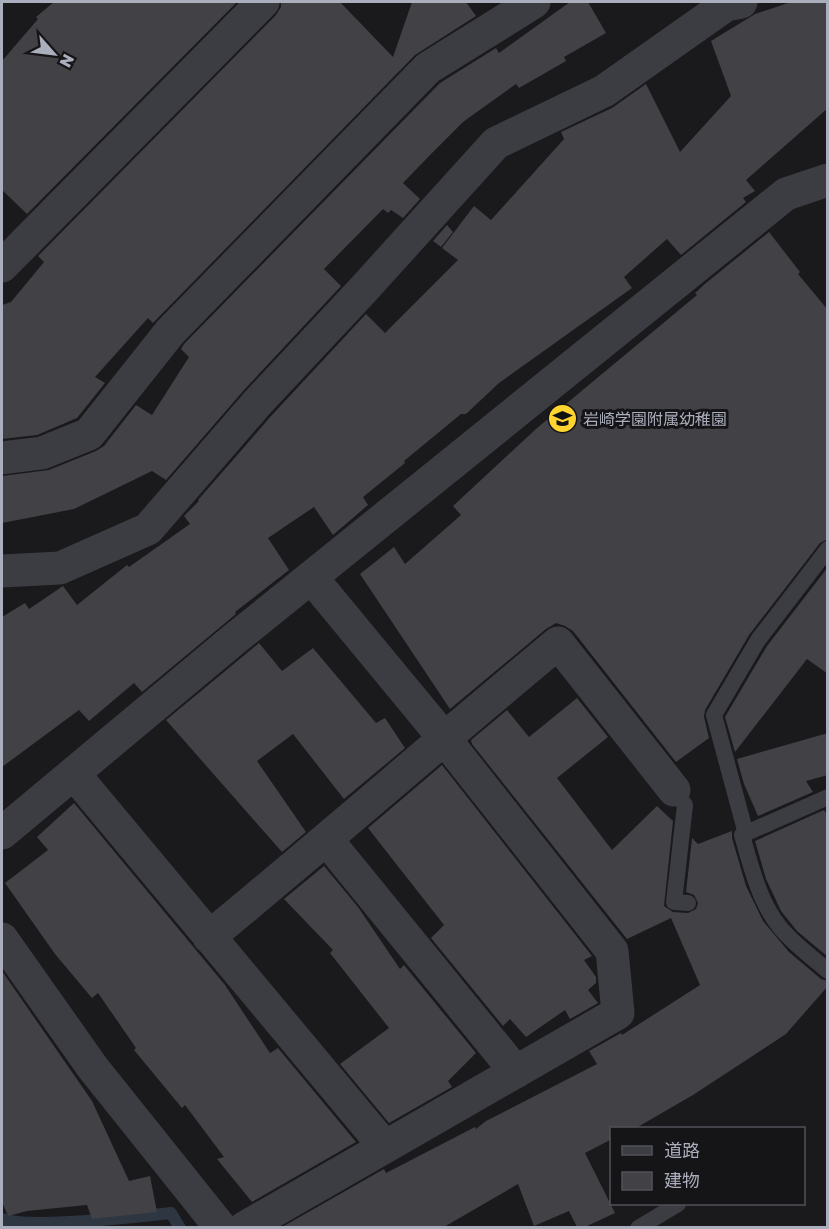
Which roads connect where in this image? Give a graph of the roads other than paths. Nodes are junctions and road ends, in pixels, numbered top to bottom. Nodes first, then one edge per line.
1 (263, 2) edge
2 (534, 2) edge
3 (741, 2) edge
4 (828, 180) edge
5 (2, 266) edge
6 (2, 458) edge
7 (828, 549) edge
8 (2, 571) edge
9 (311, 577) junction
10 (444, 738) junction
11 (74, 774) junction
12 (674, 790) joint
13 (828, 797) edge
14 (2, 833) edge
15 (746, 834) junction
16 (327, 840) junction
17 (688, 903) dead end
18 (209, 937) junction
19 (2, 939) edge
20 (828, 971) edge
21 (516, 1072) junction
22 (385, 1147) junction
23 (675, 1205) edge
24 (221, 1227) edge
25 (244, 1227) edge
26 (638, 1227) edge

1 - 5 street
2 - 6 street
3 - 8 street
4 - 9 street
7 - 15 lane
9 - 10 street
9 - 11 street
10 - 12 street
10 - 16 street
10 - 21 street
11 - 14 street
11 - 18 street
12 - 17 lane
13 - 15 lane
15 - 20 lane
16 - 18 street
16 - 21 street
18 - 22 street
19 - 24 street
21 - 22 street
22 - 25 street
23 - 26 lane

